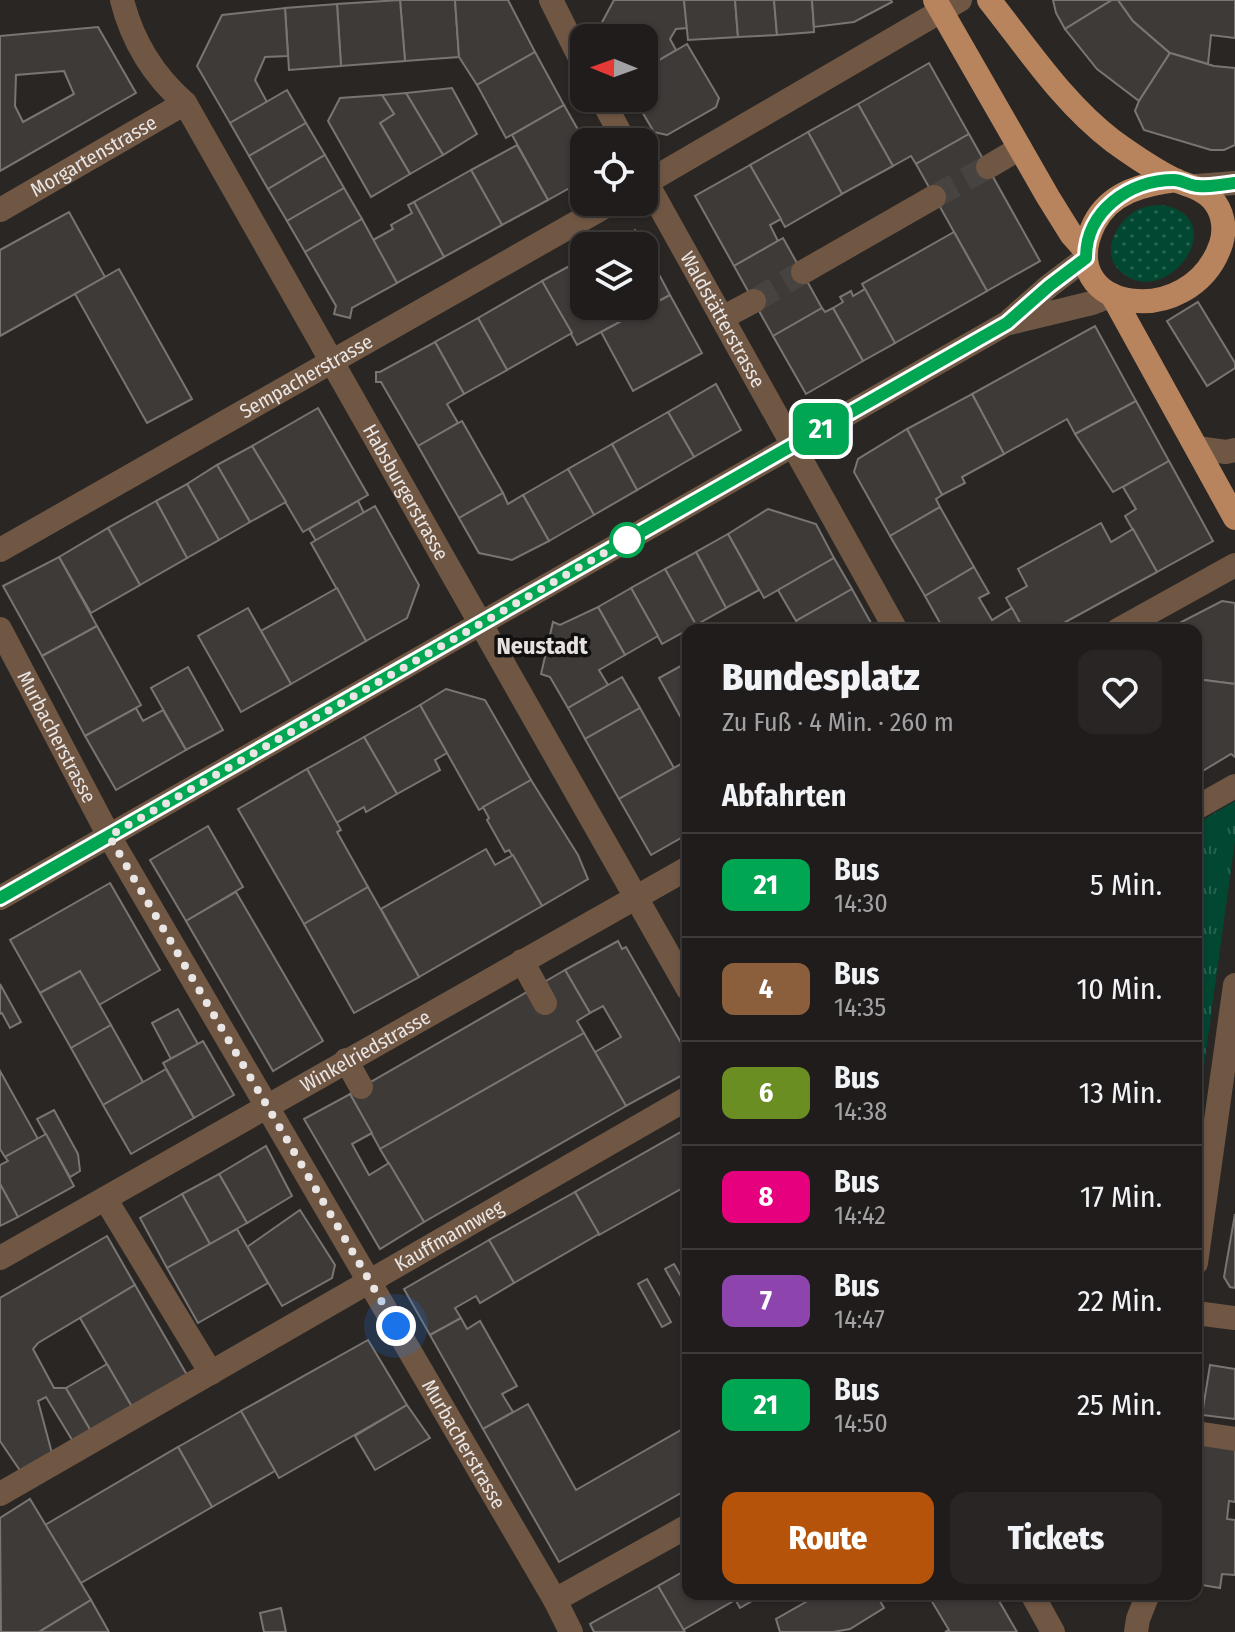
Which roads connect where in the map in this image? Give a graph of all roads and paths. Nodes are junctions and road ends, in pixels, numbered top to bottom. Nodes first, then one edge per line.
1 (122, 0) edge
2 (551, 0) edge
3 (989, 0) edge
4 (946, 4) edge
5 (570, 38) edge
6 (185, 103) junction
7 (1020, 148) junction
8 (988, 167) tunnel mouth
9 (658, 173) edge
10 (1186, 183) junction
11 (1235, 183) edge
12 (934, 197) tunnel mouth
13 (658, 204) edge
14 (0, 210) edge
15 (589, 216) edge
16 (1231, 239) edge
17 (1086, 254) junction
18 (803, 272) tunnel mouth
19 (1112, 295) junction
20 (754, 301) tunnel mouth
21 (722, 318) junction
22 (1007, 323) junction
23 (333, 363) junction
24 (793, 445) junction
25 (1197, 448) junction
26 (1235, 450) edge
27 (1235, 518) edge
28 (0, 550) edge
29 (1235, 565) edge
30 (481, 623) junction
31 (893, 624) edge
32 (1129, 624) edge
33 (0, 629) edge
34 (1235, 786) edge
35 (1202, 805) edge
36 (109, 836) junction
37 (682, 871) edge
38 (636, 897) junction
39 (0, 898) edge
40 (522, 961) junction
41 (682, 978) edge
42 (1235, 985) edge
43 (545, 1003) dead end
44 (346, 1060) junction
45 (361, 1087) dead end
46 (682, 1101) edge
47 (267, 1105) junction
48 (1202, 1165) edge
49 (106, 1200) junction
50 (0, 1258) edge
51 (369, 1280) junction
52 (1202, 1314) edge
53 (1235, 1318) edge
54 (211, 1373) junction
55 (1202, 1434) edge
56 (1235, 1439) edge
57 (0, 1494) edge
58 (682, 1529) edge
59 (555, 1600) junction
60 (1035, 1600) edge
61 (1145, 1600) edge
62 (1132, 1628) edge
63 (571, 1632) edge
64 (1053, 1632) edge

1 - 6 street, Habsburgerstrasse
2 - 5 street
3 - 10 main road
4 - 7 main road
4 - 9 street
6 - 14 street, Morgartenstrasse
6 - 23 street, Habsburgerstrasse
7 - 8 street
7 - 17 main road
10 - 11 street
10 - 16 main road
10 - 17 main road
12 - 18 street
13 - 21 street, Waldstätterstrasse
15 - 23 street, Sempacherstrasse
16 - 19 main road
17 - 19 main road
17 - 22 street
19 - 22 street
19 - 25 main road
20 - 21 street
21 - 24 street, Waldstätterstrasse
22 - 24 street
23 - 28 street, Sempacherstrasse
23 - 30 street, Habsburgerstrasse
24 - 30 street
24 - 31 street, Waldstätterstrasse
25 - 26 street
25 - 27 main road
29 - 32 street
30 - 36 street
30 - 38 street, Habsburgerstrasse
33 - 36 street, Murbacherstrasse
34 - 35 street
36 - 39 street
36 - 47 street, Murbacherstrasse
37 - 38 street, Winkelriedstrasse
38 - 40 street, Winkelriedstrasse
38 - 41 street, Habsburgerstrasse
40 - 43 street
40 - 44 street, Winkelriedstrasse
42 - 48 street
44 - 45 street
44 - 47 street, Winkelriedstrasse
46 - 51 street, Kauffmannweg
47 - 49 street, Winkelriedstrasse
47 - 51 street, Murbacherstrasse
49 - 50 street, Winkelriedstrasse
49 - 54 street
51 - 54 street, Kauffmannweg
51 - 59 street, Murbacherstrasse
52 - 53 street
54 - 57 street, Kauffmannweg
55 - 56 street
58 - 59 street
59 - 63 street, Murbacherstrasse
60 - 64 street
61 - 62 street

